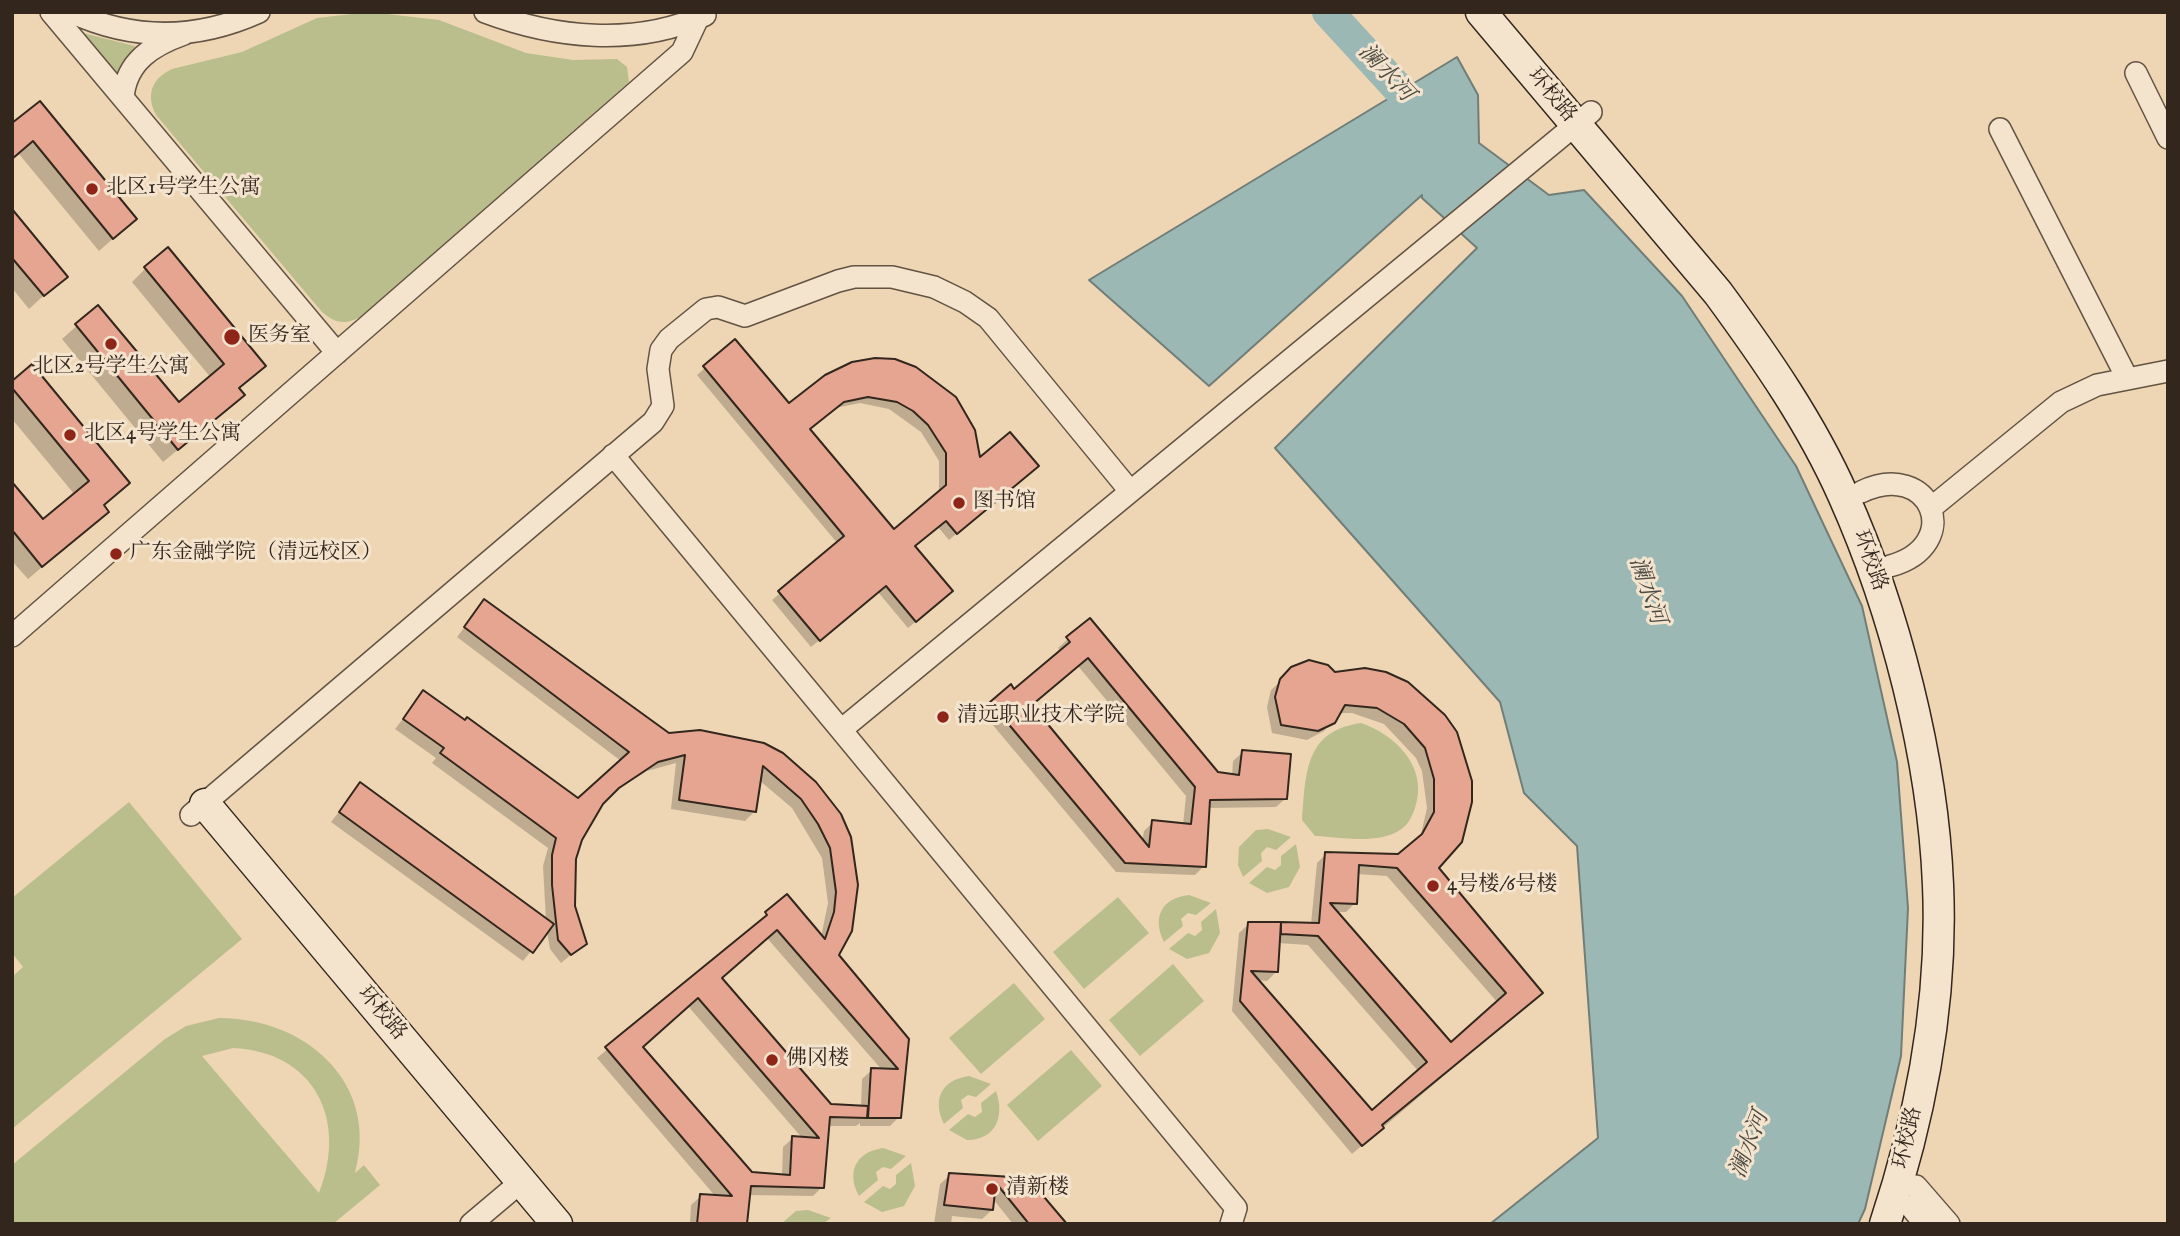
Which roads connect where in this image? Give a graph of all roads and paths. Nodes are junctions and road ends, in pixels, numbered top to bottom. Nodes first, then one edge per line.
1 (51, 12) edge
2 (71, 12) edge
3 (259, 12) edge
4 (485, 12) edge
5 (1481, 12) edge
6 (1507, 12) edge
7 (704, 15) edge
8 (184, 34) junction
9 (2136, 73) dead end
10 (122, 98) junction
11 (1583, 118) junction
12 (2000, 129) dead end
13 (2168, 138) edge
14 (337, 353) junction
15 (2168, 371) edge
16 (2127, 379) junction
17 (612, 455) junction
18 (1130, 491) junction
19 (1861, 492) junction
20 (1931, 508) junction
21 (1890, 566) junction
22 (12, 636) edge
23 (841, 730) junction
24 (198, 809) joint
25 (514, 1187) junction
26 (1914, 1210) edge
27 (471, 1224) edge
28 (532, 1224) edge
29 (557, 1224) edge
30 (1231, 1224) edge
31 (1885, 1224) edge
32 (1949, 1224) edge

1 - 10 street
2 - 8 street
3 - 8 street
4 - 7 street
5 - 11 street, 环校路
6 - 11 street, 环校路
7 - 14 street
8 - 10 street
9 - 13 street
10 - 14 street
11 - 18 street
11 - 19 street, 环校路
11 - 31 street, 环校路
12 - 16 street
14 - 22 street
15 - 16 street
16 - 20 street
17 - 18 street
17 - 23 street
17 - 24 street
18 - 23 street
19 - 20 street
19 - 21 street, 环校路
20 - 21 street
21 - 26 street, 环校路
23 - 30 street
24 - 25 street, 环校路
25 - 27 street
25 - 28 street, 环校路
25 - 29 street, 环校路
26 - 32 street

